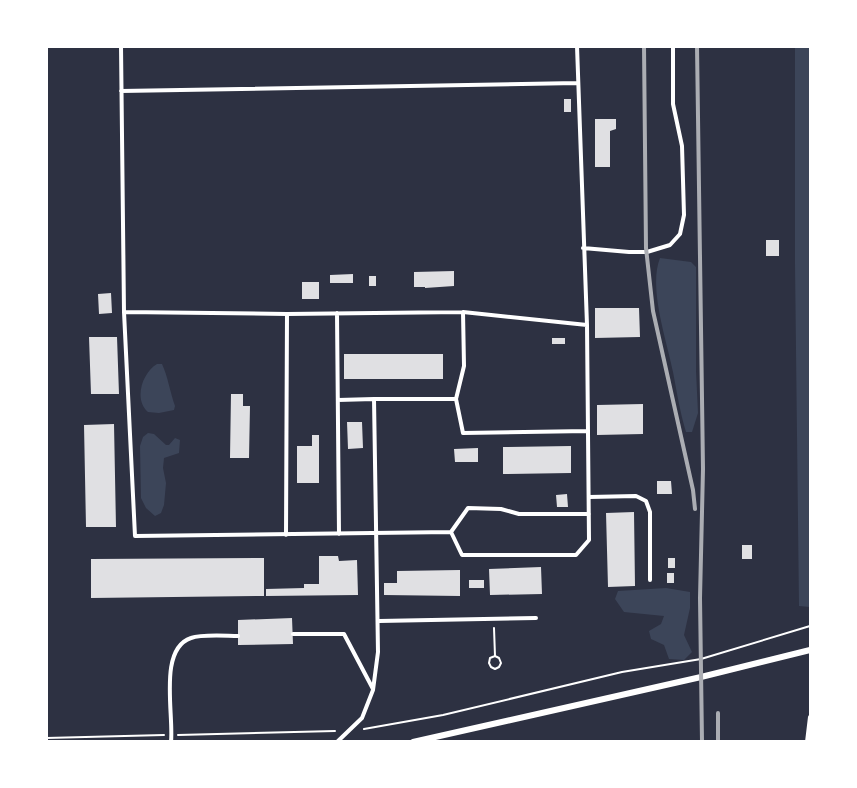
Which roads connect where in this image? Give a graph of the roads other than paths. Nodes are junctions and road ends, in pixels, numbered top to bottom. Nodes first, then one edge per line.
1 (121, 46) edge
2 (577, 46) edge
3 (673, 46) edge
4 (577, 83) junction
5 (121, 91) junction
6 (583, 248) junction
7 (124, 312) junction
8 (463, 312) junction
9 (337, 313) junction
10 (287, 314) junction
11 (586, 325) junction
12 (375, 399) junction
13 (456, 399) junction
14 (338, 400) junction
15 (588, 431) junction
16 (589, 497) junction
17 (589, 514) junction
18 (450, 532) junction
19 (339, 534) junction
20 (376, 534) junction
21 (286, 535) junction
22 (650, 580) dead end
23 (536, 618) dead end
24 (379, 621) junction
25 (293, 634) dead end
26 (238, 636) dead end
27 (810, 650) edge
28 (373, 690) junction
29 (810, 717) edge
30 (171, 741) edge
31 (337, 741) edge
32 (413, 741) edge
33 (807, 741) edge

1 - 5 lane
2 - 4 lane
3 - 6 lane
4 - 5 lane
4 - 6 lane
5 - 7 lane
6 - 11 lane
7 - 10 lane
7 - 21 lane
8 - 9 lane
8 - 11 lane
8 - 13 lane
9 - 10 lane
9 - 14 lane
10 - 21 lane
11 - 15 lane
12 - 13 lane
12 - 14 lane
12 - 20 lane
13 - 15 lane
14 - 19 lane
15 - 16 lane
16 - 17 lane
16 - 22 lane
17 - 18 lane
17 - 18 lane
18 - 20 lane
19 - 20 lane
19 - 21 lane
20 - 24 lane
23 - 24 lane
24 - 28 lane
25 - 28 lane
26 - 30 lane
27 - 32 street
28 - 31 lane
29 - 33 lane

